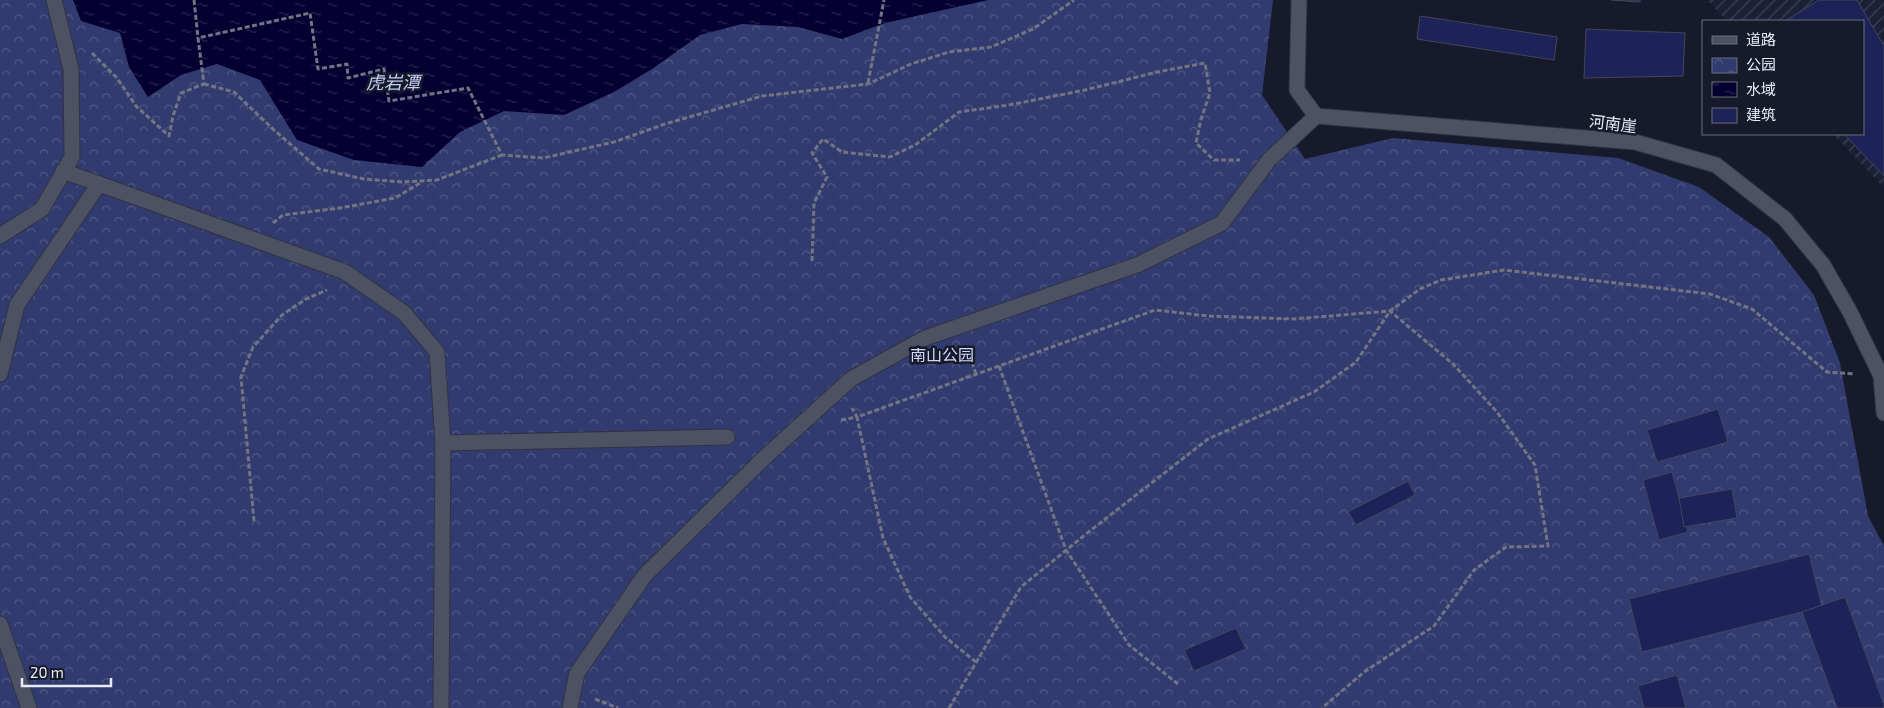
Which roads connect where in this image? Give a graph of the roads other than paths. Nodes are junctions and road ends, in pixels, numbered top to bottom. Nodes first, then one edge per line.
1 (54, 0) edge
2 (1299, 0) edge
3 (1316, 116) junction
4 (64, 171) junction
5 (99, 184) junction
6 (0, 236) edge
7 (0, 374) edge
8 (1884, 413) edge
9 (726, 437) dead end
10 (443, 443) junction
11 (0, 624) edge
12 (29, 708) edge
13 (440, 708) edge
14 (570, 708) edge

1 - 4 street
2 - 3 street
3 - 8 street, 河南崖
3 - 14 street
4 - 5 street
4 - 6 street
5 - 7 street
5 - 10 street
9 - 10 street
10 - 13 street
11 - 12 street

